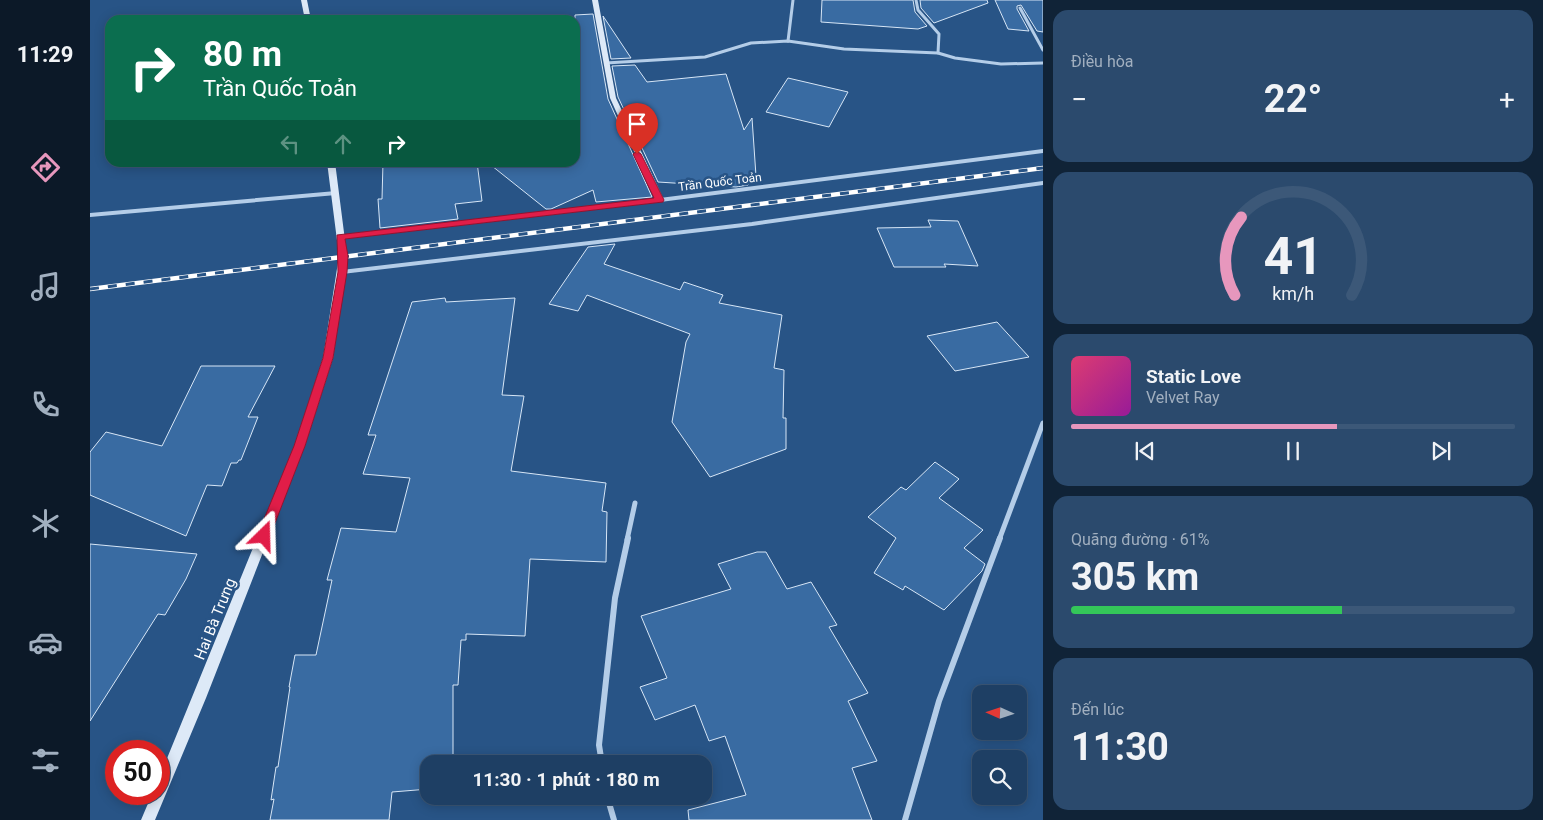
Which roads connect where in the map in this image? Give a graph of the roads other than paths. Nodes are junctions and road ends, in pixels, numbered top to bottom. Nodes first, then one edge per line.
1 (304, 0) edge
2 (595, 0) edge
3 (793, 0) edge
4 (916, 0) edge
5 (1020, 8) dead end
6 (307, 15) edge
7 (788, 41) junction
8 (1043, 50) edge
9 (938, 53) junction
10 (606, 62) junction
11 (1043, 63) edge
12 (1043, 151) edge
13 (332, 167) edge
14 (1043, 183) edge
15 (336, 193) junction
16 (660, 200) junction
17 (90, 216) edge
18 (340, 237) junction
19 (342, 272) junction
20 (1043, 423) edge
21 (635, 503) dead end
22 (601, 755) edge
23 (610, 805) edge
24 (148, 820) edge
25 (614, 820) edge
26 (905, 820) edge

1 - 6 main road
2 - 10 main road
3 - 7 street
4 - 9 street
5 - 8 street
7 - 9 street
7 - 10 street
9 - 11 street
10 - 16 main road
12 - 16 street, Trần Quốc Toản
13 - 15 main road, Hai Bà Trưng
14 - 19 street
15 - 17 street
15 - 18 main road, Hai Bà Trưng
16 - 18 street, Trần Quốc Toản
18 - 19 main road, Hai Bà Trưng
19 - 24 main road, Hai Bà Trưng
20 - 26 street
21 - 22 street
23 - 25 street

